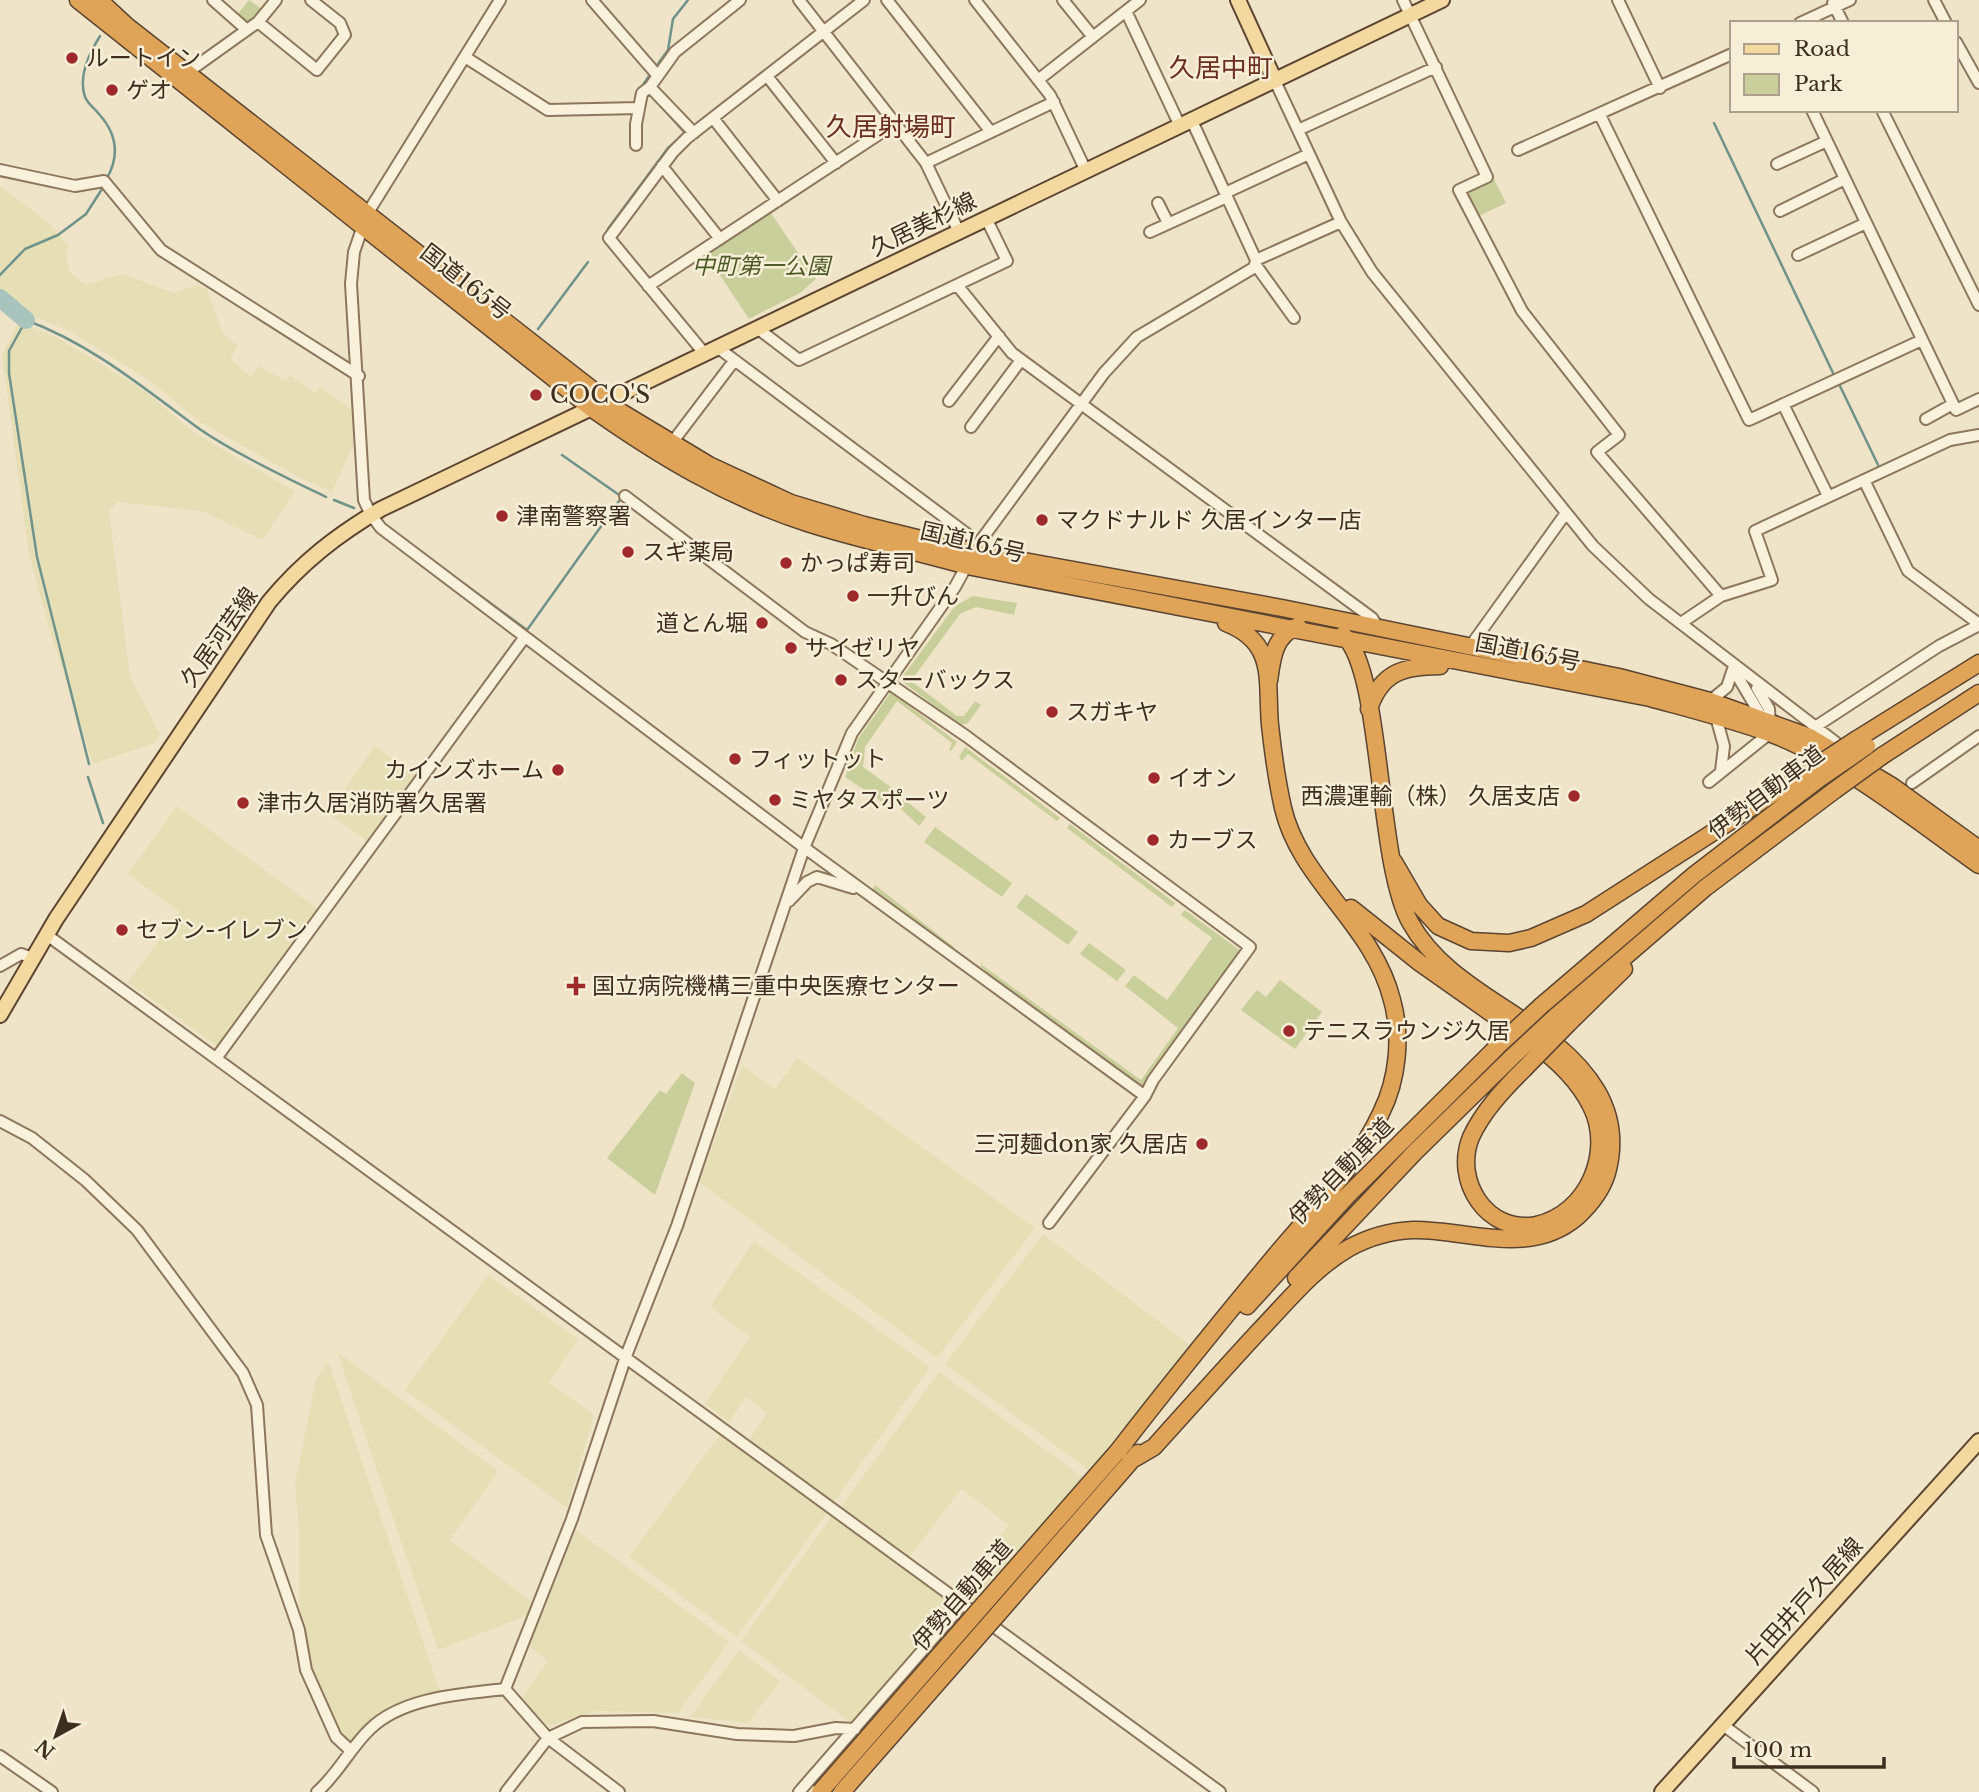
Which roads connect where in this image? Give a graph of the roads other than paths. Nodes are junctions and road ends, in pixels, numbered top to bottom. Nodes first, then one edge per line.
1 (78, 0) edge
2 (99, 0) edge
3 (213, 0) edge
4 (276, 0) edge
5 (311, 0) edge
6 (500, 0) edge
7 (592, 0) edge
8 (799, 0) edge
9 (864, 0) edge
10 (887, 0) edge
11 (975, 0) edge
12 (1063, 0) edge
13 (1140, 0) edge
14 (1238, 0) edge
15 (1403, 0) edge
16 (1442, 0) edge
17 (1618, 0) edge
18 (1850, 0) edge
19 (1934, 0) edge
20 (733, 2) edge
21 (1834, 3) edge
22 (1126, 11) junction
23 (1410, 15) junction
24 (1803, 21) edge
25 (1842, 21) edge
26 (1945, 21) edge
27 (258, 22) junction
28 (247, 30) junction
29 (824, 32) junction
30 (1093, 37) junction
31 (1958, 45) edge
32 (1730, 55) edge
33 (464, 57) junction
34 (1436, 66) junction
35 (188, 72) junction
36 (655, 74) junction
37 (767, 76) junction
38 (1038, 80) junction
39 (1275, 81) junction
40 (1979, 83) edge
41 (650, 87) junction
42 (1660, 88) junction
43 (1054, 102) junction
44 (639, 108) junction
45 (1813, 112) edge
46 (1883, 112) edge
47 (1600, 115) junction
48 (713, 118) junction
49 (896, 123) junction
50 (1186, 123) junction
51 (1298, 130) junction
52 (991, 132) junction
53 (694, 133) junction
54 (1827, 141) junction
55 (636, 145) dead end
56 (1518, 150) dead end
57 (1309, 154) junction
58 (836, 163) junction
59 (926, 163) junction
60 (1777, 164) dead end
61 (662, 166) junction
62 (0, 170) edge
63 (1086, 171) junction
64 (1845, 179) junction
65 (1226, 195) junction
66 (778, 201) junction
67 (1158, 203) dead end
68 (1780, 211) dead end
69 (986, 218) junction
70 (363, 221) junction
71 (1341, 222) junction
72 (1168, 223) junction
73 (1866, 223) junction
74 (959, 232) junction
75 (1150, 232) dead end
76 (720, 239) junction
77 (1798, 255) dead end
78 (1255, 262) junction
79 (957, 285) junction
80 (648, 286) junction
81 (1979, 302) edge
82 (1294, 318) dead end
83 (758, 328) junction
84 (999, 336) junction
85 (1923, 340) junction
86 (711, 350) junction
87 (1021, 360) junction
88 (734, 361) junction
89 (359, 376) junction
90 (1979, 399) edge
91 (606, 401) junction
92 (949, 401) dead end
93 (1081, 404) junction
94 (1783, 404) junction
95 (1953, 404) junction
96 (591, 408) junction
97 (1926, 419) dead end
98 (971, 427) dead end
99 (1979, 435) edge
100 (671, 444) junction
101 (1864, 480) junction
102 (625, 496) dead end
103 (1828, 496) junction
104 (1566, 513) junction
105 (371, 515) junction
106 (967, 534) dead end
107 (971, 559) junction
108 (1122, 596) junction
109 (1721, 596) junction
110 (1322, 617) junction
111 (1681, 623) junction
112 (1979, 624) edge
113 (1290, 629) junction
114 (1380, 630) junction
115 (524, 638) junction
116 (1348, 639) junction
117 (1469, 648) junction
118 (1979, 663) edge
119 (1478, 666) junction
120 (1732, 669) junction
121 (1979, 672) edge
122 (1745, 676) junction
123 (886, 681) junction
124 (1269, 681) junction
125 (1979, 693) edge
126 (1710, 701) junction
127 (1369, 709) junction
128 (1716, 717) junction
129 (1767, 724) junction
130 (1815, 727) junction
131 (1979, 736) edge
132 (1862, 742) junction
133 (1721, 771) junction
134 (1815, 775) junction
135 (1709, 782) dead end
136 (1912, 783) dead end
137 (1892, 786) junction
138 (804, 848) junction
139 (1979, 849) edge
140 (1388, 851) junction
141 (1979, 864) edge
142 (1332, 894) junction
143 (868, 895) junction
144 (786, 904) junction
145 (47, 935) junction
146 (33, 958) junction
147 (0, 966) edge
148 (0, 1015) edge
149 (1561, 1020) junction
150 (217, 1057) junction
151 (1145, 1096) junction
152 (0, 1121) edge
153 (1049, 1223) dead end
154 (626, 1356) junction
155 (1979, 1440) edge
156 (1124, 1456) junction
157 (963, 1604) junction
158 (505, 1689) junction
159 (1723, 1725) junction
160 (855, 1729) junction
161 (548, 1738) junction
162 (350, 1750) junction
163 (0, 1756) edge
164 (330, 1788) edge
165 (52, 1792) edge
166 (317, 1792) edge
167 (506, 1792) edge
168 (619, 1792) edge
169 (799, 1792) edge
170 (820, 1792) edge
171 (842, 1792) edge
172 (1220, 1792) edge
173 (1662, 1792) edge
174 (1814, 1792) edge

1 - 70 highway, 国道165号
2 - 35 highway, 国道165号
3 - 28 street
4 - 27 street
5 - 27 street
6 - 33 street
7 - 36 street
8 - 29 street
9 - 29 street
10 - 52 street
11 - 38 street
12 - 30 street
13 - 22 street
14 - 39 main road
15 - 23 street
16 - 23 main road, 久居美杉線
17 - 42 street
18 - 21 street
19 - 26 street
20 - 36 street
21 - 24 street
21 - 25 street
22 - 30 street
22 - 50 street
23 - 34 street
23 - 39 main road, 久居美杉線
27 - 28 street
28 - 35 street
29 - 37 street
29 - 49 street
30 - 38 street
31 - 40 street
32 - 42 street
33 - 44 street
33 - 70 street
34 - 51 street
34 - 109 street
35 - 70 highway, 国道165号
36 - 41 street
37 - 48 street
37 - 58 street
38 - 43 street
39 - 50 main road, 久居美杉線
39 - 51 street
41 - 44 street
41 - 53 street
42 - 47 street
43 - 52 street
43 - 63 street
44 - 55 street
45 - 54 street
46 - 81 street
47 - 56 street
47 - 94 street
48 - 53 street
48 - 66 street
49 - 58 street
49 - 59 street
50 - 63 main road, 久居美杉線
50 - 65 street
51 - 57 street
52 - 59 street
53 - 61 street
54 - 60 street
54 - 64 street
57 - 65 street
57 - 71 street
58 - 66 street
59 - 74 street
61 - 76 street
61 - 80 street
62 - 89 street
63 - 69 main road, 久居美杉線
64 - 68 street
64 - 73 street
65 - 72 street
65 - 78 street
66 - 76 street
67 - 72 street
69 - 74 main road, 久居美杉線
69 - 79 street
70 - 89 street
70 - 91 highway, 国道165号
70 - 96 highway, 国道165号
71 - 78 street
71 - 104 street
72 - 75 street
73 - 77 street
73 - 85 street
74 - 83 main road, 久居美杉線
76 - 80 street
78 - 82 street
78 - 93 street
79 - 83 street
79 - 84 street
80 - 86 street
83 - 86 main road, 久居美杉線
84 - 87 street
84 - 92 street
85 - 94 street
85 - 95 street
86 - 88 street
86 - 91 main road, 久居美杉線
87 - 93 street
87 - 98 street
88 - 100 street
88 - 106 street
89 - 105 street
90 - 95 street
91 - 96 main road, 久居美杉線
91 - 100 highway, 国道165号
93 - 107 street
93 - 114 street
94 - 103 street
95 - 97 street
96 - 105 main road, 久居河芸線
96 - 107 highway, 国道165号
99 - 101 street
100 - 107 highway, 国道165号
101 - 103 street
101 - 112 street
102 - 123 street
103 - 109 street
104 - 111 street
104 - 117 street
105 - 115 street
105 - 145 main road, 久居河芸線
107 - 108 highway, 国道165号
107 - 110 highway, 国道165号
107 - 123 street
108 - 113 highway, 国道165号
108 - 124 highway
109 - 111 street
110 - 113 highway
110 - 114 highway, 国道165号
110 - 116 highway
111 - 120 street
111 - 122 street
112 - 130 street
113 - 116 highway, 国道165号
113 - 124 highway
114 - 117 highway, 国道165号
115 - 138 street
115 - 150 street
116 - 119 highway, 国道165号
116 - 127 highway
117 - 126 highway, 国道165号
118 - 132 highway
119 - 127 highway
119 - 128 highway, 国道165号
120 - 126 street
120 - 129 street
121 - 132 highway, 伊勢自動車道
122 - 129 street
122 - 130 street
123 - 138 street
123 - 151 street
124 - 142 highway
125 - 149 highway, 伊勢自動車道, bridge
126 - 129 highway, 国道165号
127 - 140 highway
128 - 129 highway, 国道165号
128 - 133 street
129 - 133 street
129 - 137 highway, 国道165号
129 - 141 highway, 国道165号
130 - 137 street
131 - 136 street
132 - 134 highway, 伊勢自動車道, bridge
133 - 135 street
134 - 140 highway
134 - 156 highway, 伊勢自動車道, bridge
137 - 139 highway, 国道165号
138 - 143 street
138 - 144 street
140 - 156 highway
142 - 149 highway, bridge
142 - 156 highway
143 - 144 street
143 - 151 street
144 - 154 street
145 - 146 main road, 久居河芸線
145 - 150 street
146 - 147 street
146 - 148 main road, 久居河芸線
149 - 156 highway, 伊勢自動車道, bridge
150 - 154 street
151 - 153 street
152 - 162 street
154 - 157 street
154 - 158 street
155 - 159 main road, 片田井戸久居線
156 - 170 highway, 伊勢自動車道, bridge
156 - 171 highway, 伊勢自動車道, bridge
157 - 160 street
157 - 172 street
158 - 161 street
158 - 162 street
159 - 173 main road, 片田井戸久居線
159 - 174 street
160 - 161 street
160 - 169 street
161 - 167 street
161 - 168 street
162 - 164 street
163 - 165 street
164 - 166 street

